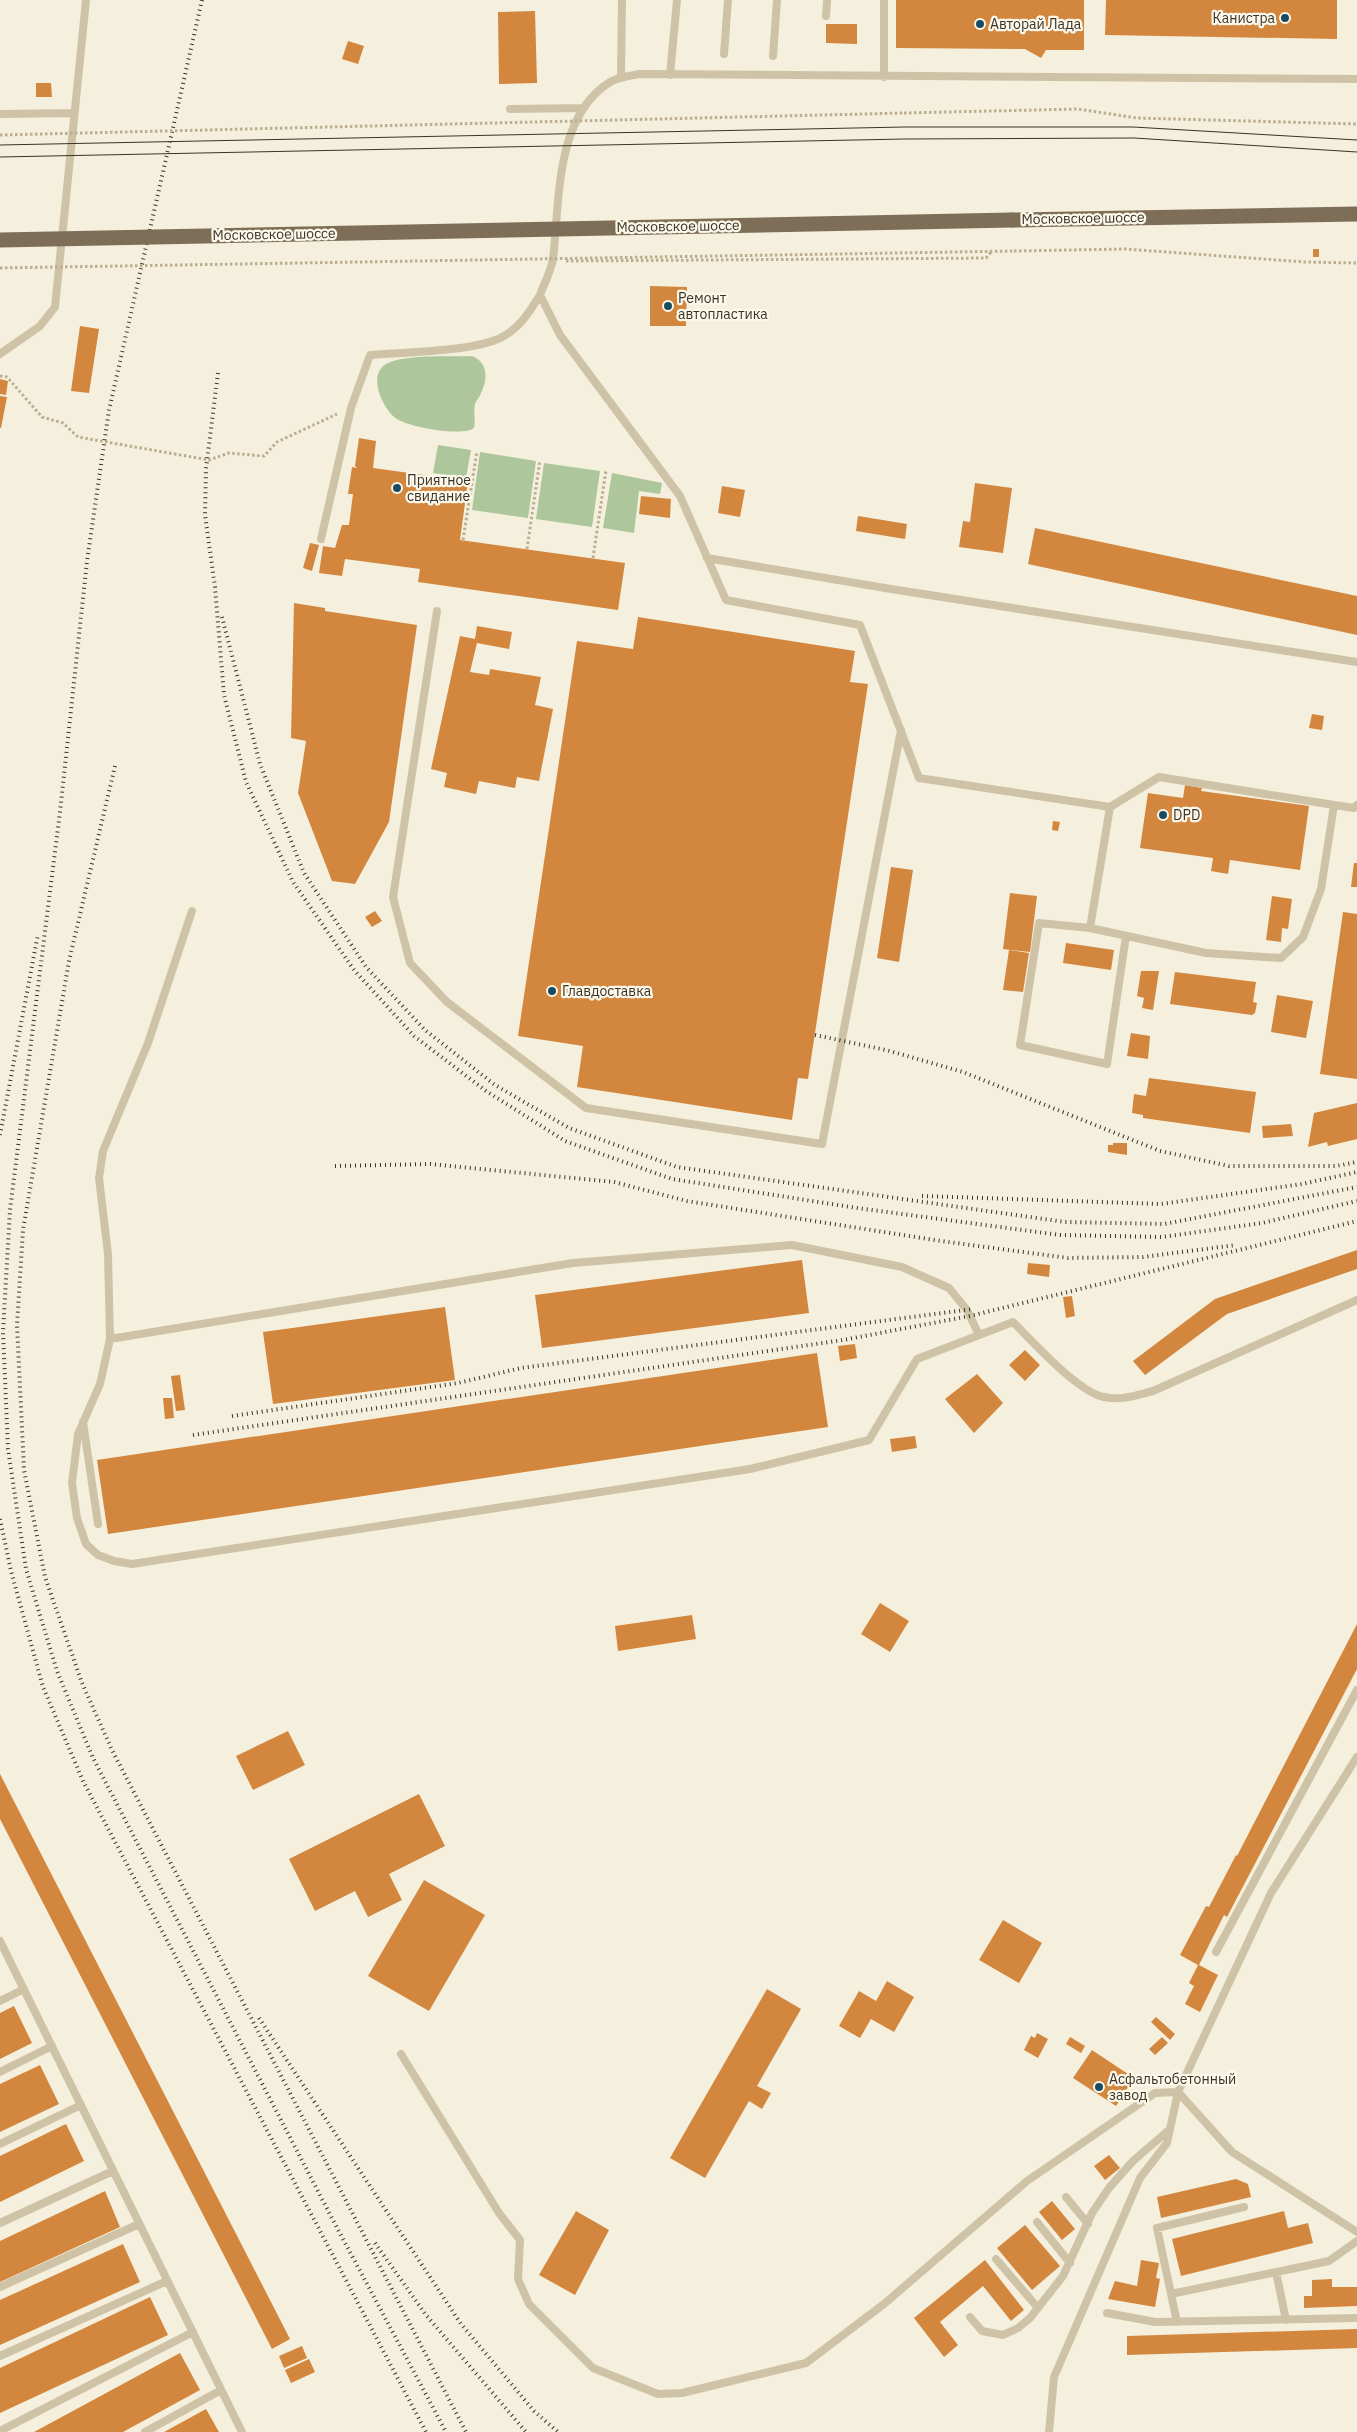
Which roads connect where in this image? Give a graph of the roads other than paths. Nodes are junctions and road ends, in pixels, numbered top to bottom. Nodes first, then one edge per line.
1 (86, 0) edge
2 (622, 0) edge
3 (677, 0) edge
4 (728, 0) edge
5 (776, 0) edge
6 (827, 0) edge
7 (884, 0) edge
8 (826, 16) dead end
9 (724, 54) dead end
10 (773, 56) dead end
11 (670, 75) junction
12 (884, 76) junction
13 (622, 78) junction
14 (1357, 79) edge
15 (584, 108) junction
16 (510, 109) dead end
17 (74, 113) junction
18 (0, 114) edge
19 (1357, 214) edge
20 (0, 240) edge
21 (540, 295) junction
22 (0, 354) edge
23 (321, 539) dead end
24 (707, 558) junction
25 (437, 611) dead end
26 (1357, 662) edge
27 (901, 730) junction
28 (1334, 805) junction
29 (1357, 805) edge
30 (1110, 807) junction
31 (192, 911) dead end
32 (1090, 928) junction
33 (1126, 936) junction
34 (1357, 1300) edge
35 (979, 1335) junction
36 (110, 1340) junction
37 (84, 1422) junction
38 (98, 1524) dead end
39 (1357, 1690) edge
40 (1357, 1756) edge
41 (0, 1941) edge
42 (1216, 1952) dead end
43 (24, 1989) junction
44 (0, 2000) edge
45 (52, 2046) junction
46 (401, 2054) dead end
47 (0, 2072) edge
48 (1178, 2092) junction
49 (81, 2105) junction
50 (1169, 2130) junction
51 (0, 2144) edge
52 (113, 2171) junction
53 (1066, 2197) dead end
54 (1244, 2207) dead end
55 (1037, 2222) dead end
56 (0, 2223) edge
57 (140, 2224) junction
58 (1088, 2224) junction
59 (1357, 2232) edge
60 (1357, 2241) edge
61 (996, 2259) dead end
62 (1070, 2263) junction
63 (1276, 2272) junction
64 (167, 2280) junction
65 (0, 2287) edge
66 (1171, 2294) junction
67 (1038, 2308) junction
68 (1107, 2313) dead end
69 (970, 2317) dead end
70 (1357, 2318) edge
71 (1286, 2320) junction
72 (1177, 2322) junction
73 (193, 2332) junction
74 (0, 2356) edge
75 (221, 2390) junction
76 (0, 2431) edge
77 (145, 2432) edge
78 (242, 2432) edge
79 (1049, 2432) edge

1 - 17 lane
2 - 13 lane
3 - 11 lane
4 - 9 lane
5 - 10 lane
6 - 8 lane
7 - 12 lane
11 - 12 lane
11 - 13 lane
12 - 14 lane
13 - 15 lane
15 - 16 lane
15 - 21 lane
17 - 18 lane
17 - 22 lane
19 - 20 main road, Московское шоссе, bridge
21 - 23 lane
21 - 24 lane
24 - 26 lane
24 - 27 lane
25 - 27 lane
27 - 30 lane
28 - 29 lane
28 - 30 lane
28 - 33 lane
30 - 32 lane
31 - 36 lane
32 - 33 lane
32 - 33 lane
34 - 35 lane
35 - 36 lane
35 - 37 lane
36 - 37 lane
37 - 38 lane
39 - 42 lane
40 - 48 lane
41 - 43 lane
43 - 44 lane
43 - 45 lane
45 - 47 lane
45 - 49 lane
46 - 48 lane
48 - 50 lane
48 - 59 lane
49 - 51 lane
49 - 52 lane
50 - 58 lane
50 - 79 lane
52 - 56 lane
52 - 57 lane
53 - 58 lane
54 - 66 lane
55 - 62 lane
57 - 64 lane
57 - 65 lane
58 - 62 lane
60 - 63 lane
61 - 67 lane
62 - 67 lane
63 - 66 lane
63 - 71 lane
64 - 73 lane
64 - 74 lane
66 - 72 lane
67 - 69 lane
68 - 72 lane
70 - 71 lane
71 - 72 lane
73 - 75 lane
73 - 76 lane
75 - 77 lane
75 - 78 lane

